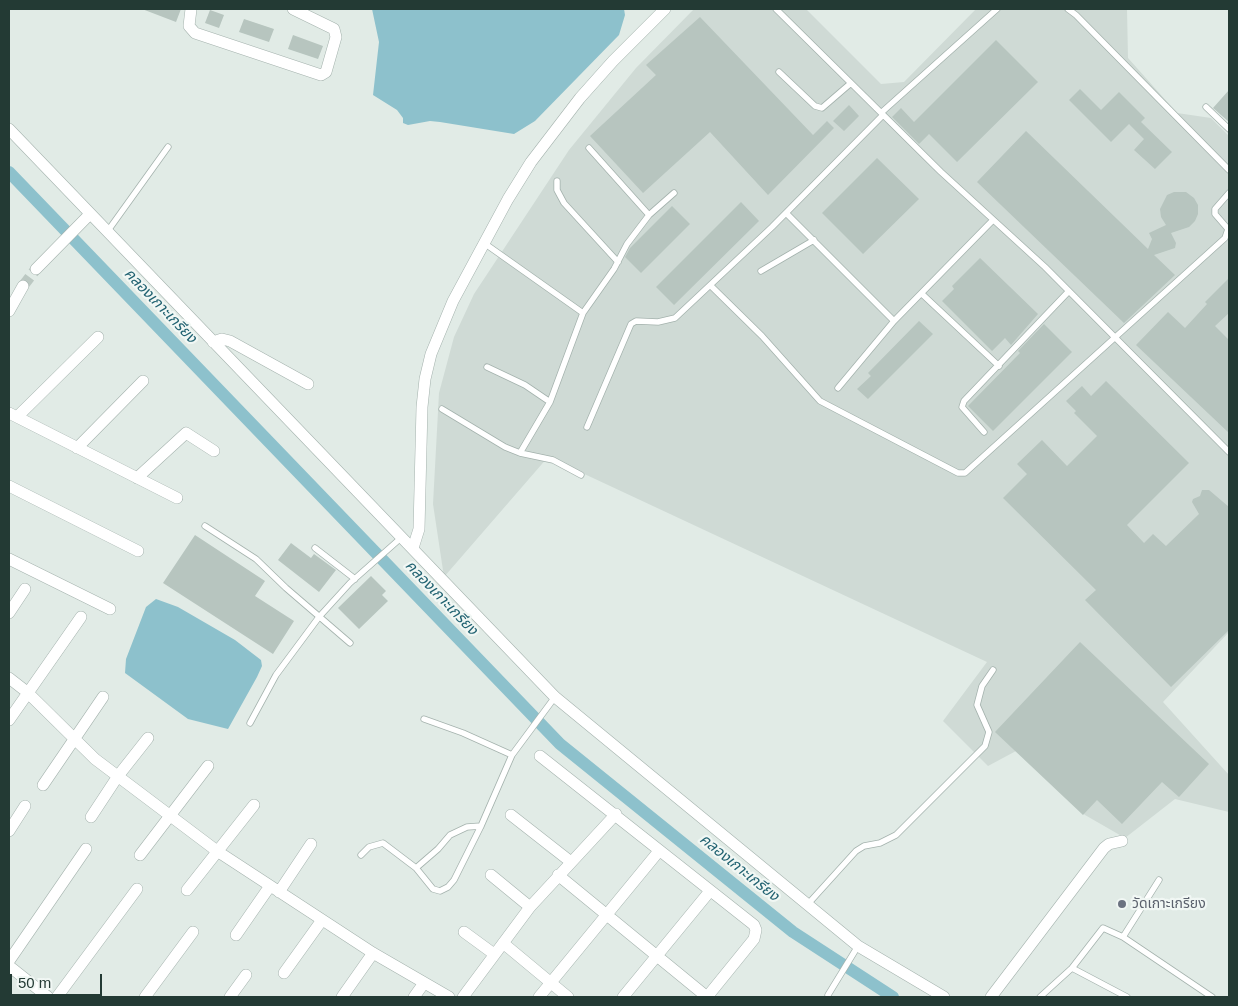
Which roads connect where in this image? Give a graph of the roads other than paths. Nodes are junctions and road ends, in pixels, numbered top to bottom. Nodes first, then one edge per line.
1 (191, 9) edge
2 (293, 9) edge
3 (665, 9) edge
4 (776, 9) edge
5 (996, 9) edge
6 (1068, 9) edge
7 (779, 72) dead end
8 (851, 82) junction
9 (1206, 107) dead end
10 (882, 114) junction
11 (9, 129) edge
12 (1229, 129) edge
13 (168, 147) dead end
14 (589, 148) dead end
15 (1229, 170) edge
16 (557, 181) dead end
17 (674, 193) dead end
18 (1229, 193) edge
19 (786, 213) junction
20 (90, 214) junction
21 (649, 216) junction
22 (993, 220) junction
23 (107, 232) junction
24 (814, 240) junction
25 (484, 243) junction
26 (618, 262) junction
27 (36, 269) tunnel mouth
28 (761, 271) dead end
29 (23, 286) tunnel mouth
30 (711, 286) junction
31 (1069, 291) junction
32 (922, 294) junction
33 (9, 311) edge
34 (583, 313) junction
35 (894, 321) junction
36 (98, 337) dead end
37 (1116, 338) junction
38 (213, 342) junction
39 (999, 366) junction
40 (487, 367) dead end
41 (143, 381) dead end
42 (308, 384) dead end
43 (838, 388) dead end
44 (550, 402) junction
45 (442, 409) dead end
46 (13, 415) edge
47 (587, 427) dead end
48 (984, 432) dead end
49 (77, 448) junction
50 (214, 451) dead end
51 (1229, 452) edge
52 (520, 453) junction
53 (581, 476) dead end
54 (137, 478) junction
55 (9, 486) edge
56 (177, 498) dead end
57 (206, 526) dead end
58 (398, 540) junction
59 (315, 548) dead end
60 (413, 548) junction
61 (138, 551) dead end
62 (9, 559) edge
63 (355, 579) junction
64 (25, 589) dead end
65 (110, 609) dead end
66 (9, 613) edge
67 (81, 616) dead end
68 (319, 617) junction
69 (350, 643) dead end
70 (993, 670) dead end
71 (9, 678) edge
72 (27, 692) junction
73 (103, 697) dead end
74 (555, 697) junction
75 (424, 719) dead end
76 (9, 720) edge
77 (250, 722) dead end
78 (148, 738) dead end
79 (75, 740) junction
80 (512, 755) junction
81 (540, 756) dead end
82 (208, 766) dead end
83 (118, 776) junction
84 (43, 785) dead end
85 (254, 805) dead end
86 (25, 806) dead end
87 (616, 814) junction
88 (169, 815) junction
89 (511, 815) dead end
90 (91, 818) dead end
91 (481, 826) junction
92 (9, 831) edge
93 (1122, 841) dead end
94 (311, 844) dead end
95 (86, 849) dead end
96 (217, 851) junction
97 (659, 851) junction
98 (361, 855) dead end
99 (140, 856) dead end
100 (571, 862) junction
101 (416, 868) junction
102 (492, 875) dead end
103 (558, 876) junction
104 (1159, 880) dead end
105 (137, 889) dead end
106 (274, 889) junction
107 (187, 890) dead end
108 (710, 891) junction
109 (808, 904) junction
110 (530, 907) junction
111 (606, 916) junction
112 (322, 920) junction
113 (193, 932) dead end
114 (464, 932) dead end
115 (236, 935) dead end
116 (1124, 936) junction
117 (503, 943) junction
118 (856, 950) junction
119 (373, 953) junction
120 (494, 954) junction
121 (657, 956) junction
122 (9, 960) edge
123 (9, 966) edge
124 (1072, 968) junction
125 (284, 973) dead end
126 (246, 975) dead end
127 (424, 983) junction
128 (552, 984) junction
129 (828, 995) dead end
130 (48, 997) edge
131 (57, 997) edge
132 (145, 997) edge
133 (230, 997) edge
134 (342, 997) edge
135 (414, 997) edge
136 (449, 997) edge
137 (463, 997) edge
138 (539, 997) edge
139 (568, 997) edge
140 (623, 997) edge
141 (707, 997) edge
142 (944, 997) edge
143 (991, 997) edge
144 (1040, 997) edge
145 (1127, 997) edge
146 (1212, 997) edge

1 - 2 street
3 - 25 street
4 - 8 lane
5 - 10 lane
6 - 15 lane
7 - 8 lane
8 - 10 lane
9 - 12 lane
10 - 19 lane
10 - 22 lane
11 - 20 street
13 - 23 lane
14 - 21 lane
16 - 26 lane
17 - 21 lane
18 - 37 lane
19 - 24 lane
19 - 30 lane
20 - 23 street
20 - 27 street
21 - 26 lane
22 - 31 lane
22 - 32 lane
23 - 38 street
24 - 28 lane
24 - 35 lane
25 - 34 lane
25 - 60 street
26 - 34 lane
29 - 33 street
30 - 37 lane
30 - 47 lane
31 - 37 lane
31 - 39 lane
32 - 35 lane
32 - 39 lane
34 - 44 lane
35 - 43 lane
36 - 46 street
37 - 51 lane
38 - 42 street
38 - 58 street
39 - 48 lane
40 - 44 lane
41 - 49 street
44 - 52 lane
45 - 52 lane
46 - 49 street
49 - 54 street
50 - 54 street
52 - 53 lane
54 - 56 street
55 - 61 street
57 - 68 lane
58 - 60 street
58 - 63 lane
59 - 63 lane
60 - 74 street
62 - 65 street
63 - 68 lane
64 - 66 street
67 - 72 street
68 - 69 lane
68 - 77 lane
70 - 109 lane
71 - 72 street
72 - 76 street
72 - 79 street
73 - 79 street
74 - 80 lane
74 - 109 street
75 - 80 lane
78 - 83 street
79 - 83 street
79 - 84 street
80 - 91 lane
81 - 87 street
82 - 88 street
83 - 88 street
83 - 90 street
85 - 96 street
86 - 92 street
87 - 97 street
87 - 100 street
88 - 96 street
88 - 99 street
89 - 100 street
91 - 101 lane
91 - 101 lane
93 - 143 street
94 - 106 street
95 - 122 street
96 - 106 street
96 - 107 street
97 - 108 street
97 - 111 street
98 - 101 lane
100 - 103 street
102 - 110 street
103 - 110 street
103 - 111 street
104 - 116 lane
105 - 131 street
106 - 112 street
106 - 115 street
108 - 121 street
108 - 141 street
109 - 118 street
110 - 117 street
111 - 121 street
111 - 128 street
112 - 119 street
112 - 125 street
113 - 132 street
114 - 120 street
116 - 124 lane
116 - 146 lane
117 - 120 street
117 - 128 street
118 - 129 lane
118 - 142 street
119 - 127 street
119 - 134 street
120 - 137 street
121 - 140 street
121 - 141 street
123 - 130 street
124 - 144 lane
124 - 145 lane
126 - 133 street
127 - 135 street
127 - 136 street
128 - 138 street
128 - 139 street

